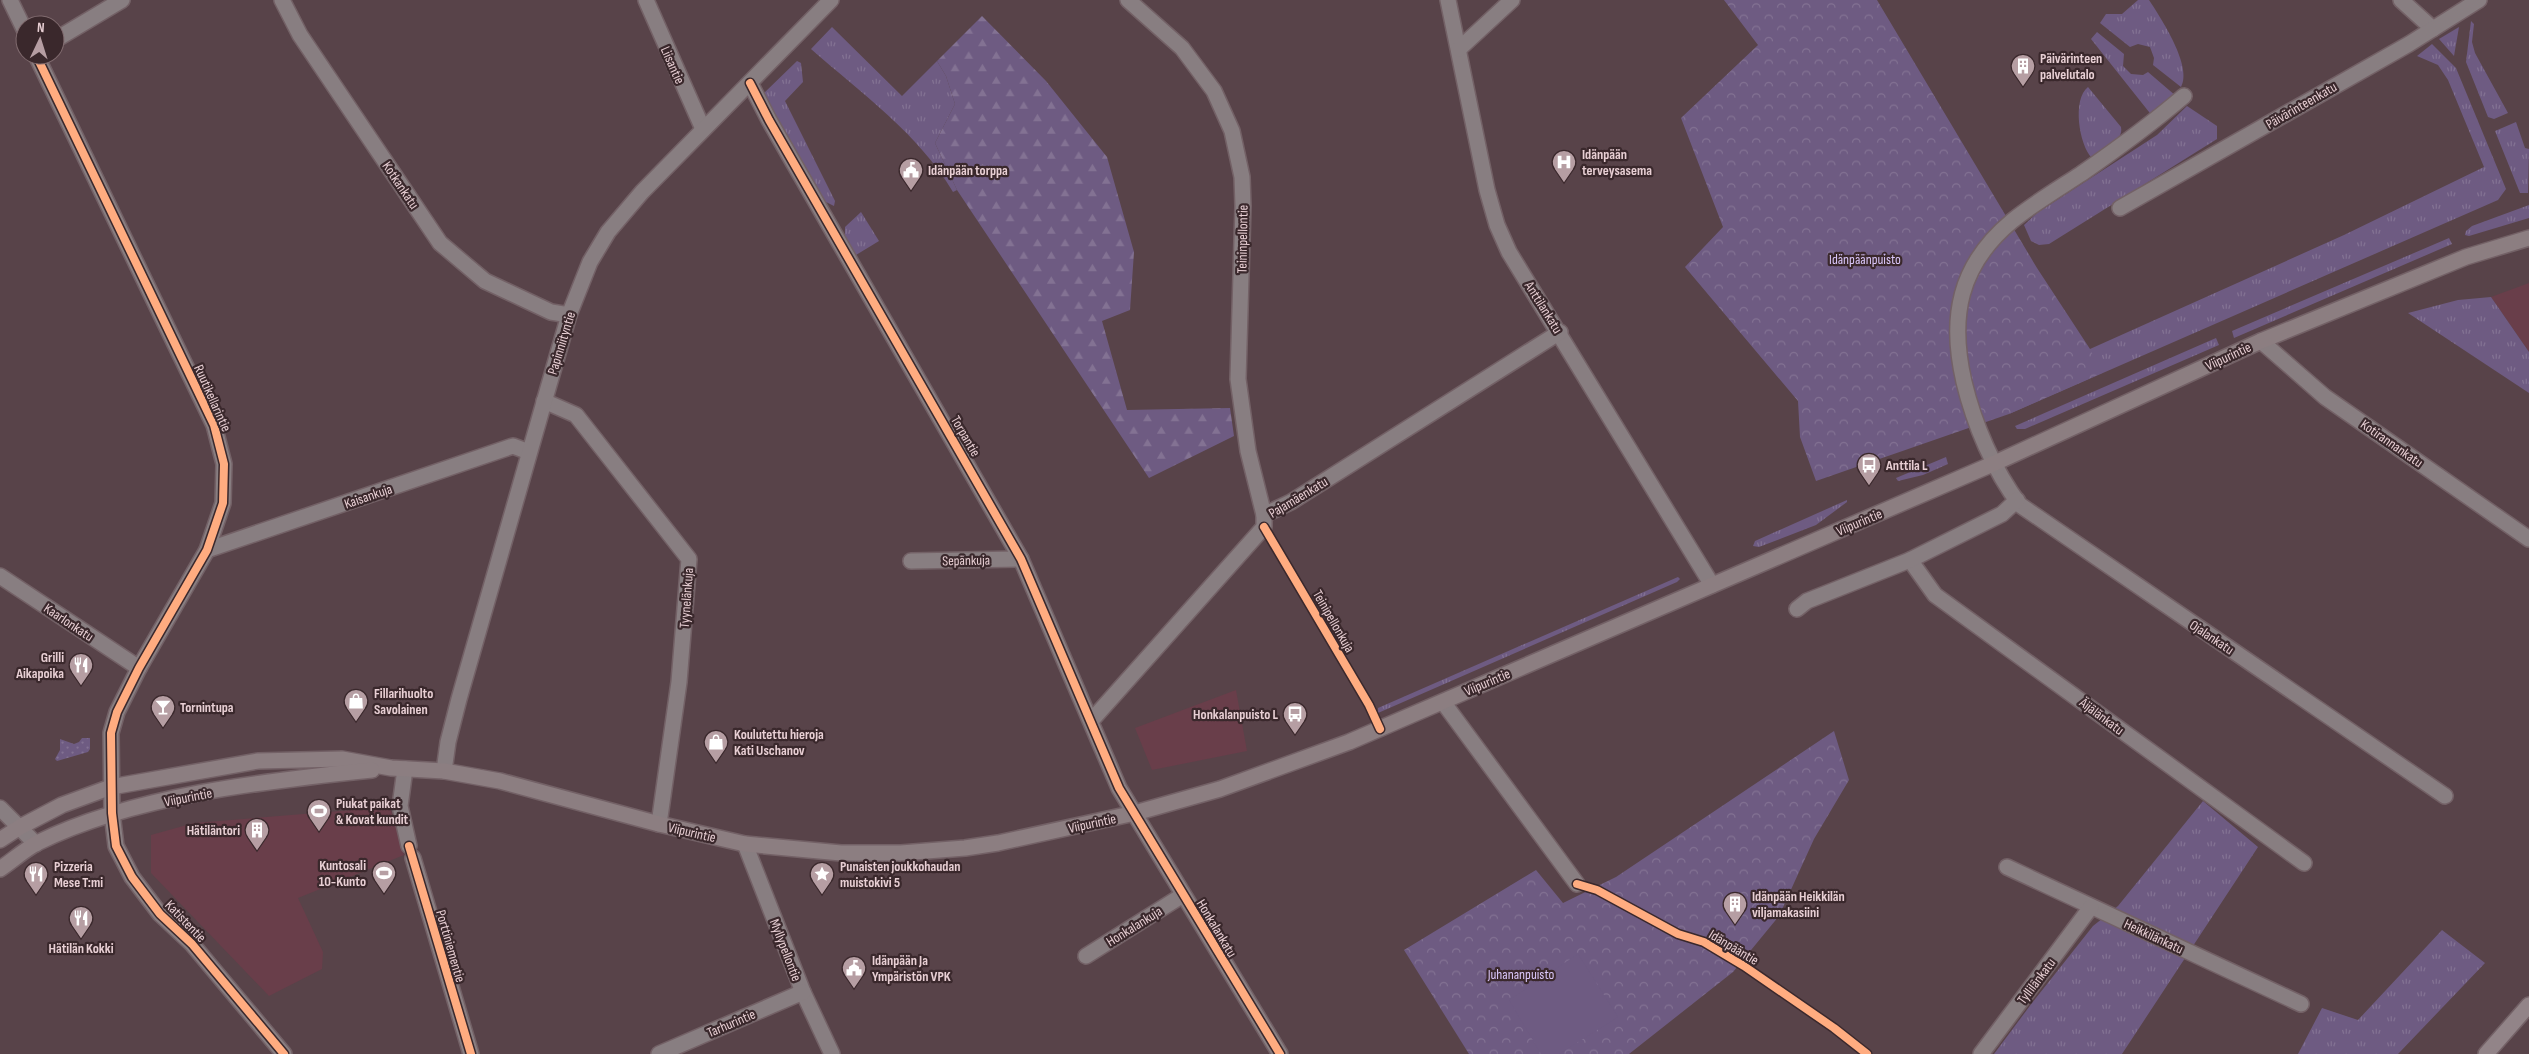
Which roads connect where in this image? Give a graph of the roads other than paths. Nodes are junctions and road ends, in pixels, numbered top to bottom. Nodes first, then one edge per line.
1 (10, 0) edge
2 (122, 0) edge
3 (282, 0) edge
4 (646, 0) edge
5 (831, 0) edge
6 (1128, 0) edge
7 (1448, 0) edge
8 (1512, 0) edge
9 (2401, 0) edge
10 (2479, 0) edge
11 (17, 15) edge
12 (2433, 29) junction
13 (65, 34) edge
14 (1460, 49) junction
15 (41, 65) edge
16 (750, 83) junction
17 (2184, 96) dead end
18 (703, 129) junction
19 (2120, 208) dead end
20 (2529, 238) edge
21 (569, 315) junction
22 (1560, 332) junction
23 (2261, 341) junction
24 (544, 401) junction
25 (529, 452) junction
26 (1995, 464) junction
27 (2016, 500) junction
28 (1264, 515) junction
29 (2529, 539) edge
30 (207, 550) junction
31 (1021, 559) junction
32 (1910, 560) junction
33 (911, 561) dead end
34 (0, 576) edge
35 (1712, 585) junction
36 (1797, 609) dead end
37 (139, 668) junction
38 (1443, 702) junction
39 (1091, 721) junction
40 (398, 769) junction
41 (444, 771) junction
42 (111, 787) junction
43 (2445, 796) dead end
44 (0, 808) edge
45 (112, 813) junction
46 (1136, 813) junction
47 (659, 824) junction
48 (20, 827) junction
49 (0, 840) edge
50 (36, 844) junction
51 (745, 844) junction
52 (2304, 863) dead end
53 (2007, 867) dead end
54 (0, 870) edge
55 (1577, 884) dead end
56 (1183, 895) junction
57 (2091, 907) junction
58 (1086, 956) dead end
59 (802, 992) junction
60 (2301, 1004) dead end
61 (2529, 1005) edge
62 (284, 1054) edge
63 (470, 1054) edge
64 (659, 1054) edge
65 (832, 1054) edge
66 (1280, 1054) edge
67 (1981, 1054) edge
68 (2486, 1054) edge

1 - 11 street
2 - 13 street
3 - 21 street, Kotkankatu
4 - 18 street, Liisantie
5 - 16 street, Papinniityntie
6 - 28 street, Teininpellontie
7 - 14 street, Anttilankatu
8 - 14 street
9 - 12 street
10 - 12 street, Päivärinteenkatu
12 - 19 street, Päivärinteenkatu
14 - 22 street, Anttilankatu
15 - 30 street, Ruutikellarintie
16 - 18 street, Papinniityntie
16 - 31 street, Torpantie
17 - 26 street, Ojalankatu
18 - 21 street, Papinniityntie
20 - 23 main road, Viipurintie
21 - 24 street, Papinniityntie
22 - 28 street, Pajamäenkatu
22 - 35 street, Anttilankatu
23 - 26 main road, Viipurintie
23 - 29 street, Kotirannankatu
24 - 25 street, Papinniityntie
24 - 47 street, Tyynelänkuja
25 - 30 street, Kaisankuja
25 - 41 street, Papinniityntie
26 - 27 street, Ojalankatu
26 - 35 main road, Viipurintie
27 - 32 street
27 - 43 street, Ojalankatu
28 - 39 street, Pajamäenkatu
30 - 37 street, Ruutikellarintie
31 - 33 street, Sepänkuja
31 - 39 street, Torpantie
32 - 36 street
32 - 52 street, Äijälänkatu
34 - 37 street, Kaarlonkatu
35 - 38 main road, Viipurintie
37 - 42 street, Ruutikellarintie
38 - 46 main road, Viipurintie
38 - 55 street
39 - 46 street, Torpantie
40 - 41 main road, Viipurintie
40 - 42 main road, Viipurintie
40 - 45 main road, Viipurintie
40 - 63 street, Porttiniementie
41 - 47 main road, Viipurintie
42 - 45 street, Katistentie
42 - 48 main road, Viipurintie
44 - 48 street
45 - 50 main road, Viipurintie
45 - 62 street, Katistentie
46 - 51 main road, Viipurintie
46 - 56 street, Honkalankatu
47 - 51 main road, Viipurintie
48 - 49 main road, Viipurintie
48 - 50 street
50 - 54 main road, Viipurintie
51 - 59 street, Myllypellontie
53 - 57 street, Heikkilänkatu
56 - 58 street, Honkalankuja
56 - 66 street, Honkalankatu
57 - 60 street, Heikkilänkatu
57 - 67 street, Tyllilänkatu
59 - 64 street, Tarhurintie
59 - 65 street, Myllypellontie
61 - 68 highway

